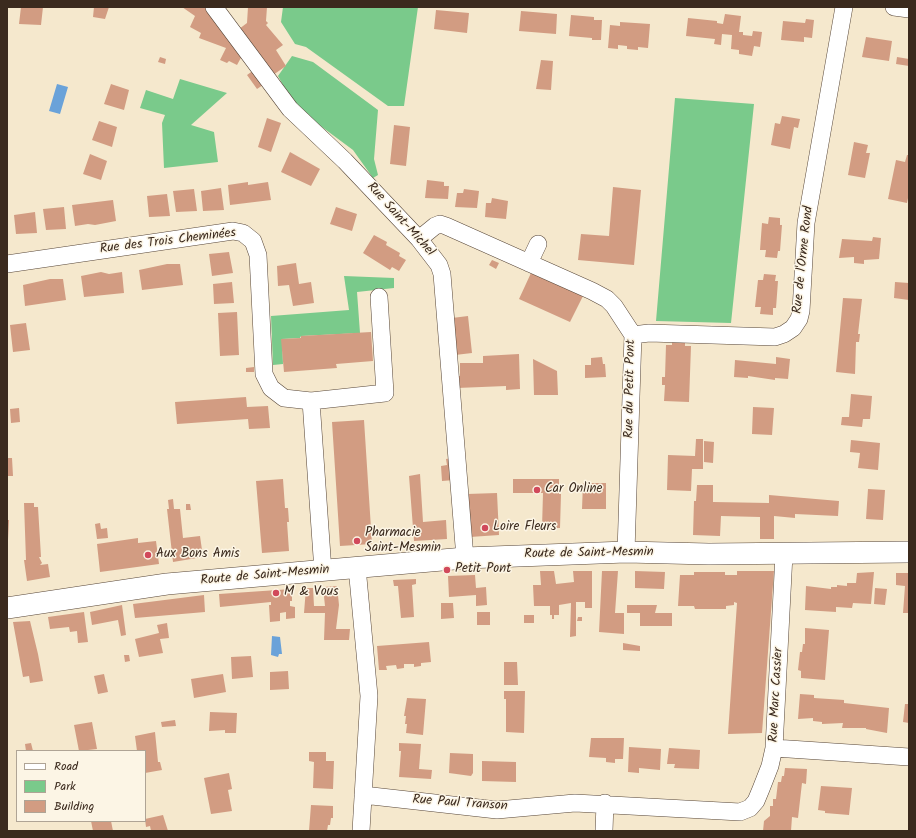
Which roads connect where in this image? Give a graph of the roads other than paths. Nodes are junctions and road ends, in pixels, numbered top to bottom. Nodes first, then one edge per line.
1 (214, 7) edge
2 (844, 7) edge
3 (894, 7) edge
4 (909, 9) edge
5 (419, 239) junction
6 (538, 244) dead end
7 (529, 263) junction
8 (7, 264) edge
9 (379, 296) dead end
10 (633, 335) junction
11 (311, 401) junction
12 (626, 552) junction
13 (909, 552) edge
14 (784, 554) junction
15 (465, 558) junction
16 (357, 567) junction
17 (322, 571) junction
18 (7, 608) edge
19 (774, 748) junction
20 (909, 757) edge
21 (363, 795) junction
22 (605, 803) junction
23 (360, 831) edge
24 (604, 831) edge

1 - 5 street, Rue Saint-Michel
2 - 10 street, Rue de l'Orme Rond
3 - 4 street
5 - 7 street, Rue du Petit Pont
5 - 15 street, Rue Saint-Michel
6 - 7 street
7 - 10 street, Rue du Petit Pont
8 - 11 street, Rue des Trois Cheminées
9 - 11 street, Rue des Trois Cheminées
10 - 12 street, Rue du Petit Pont
11 - 17 street
12 - 14 main road, Route de Saint-Mesmin
12 - 15 main road, Route de Saint-Mesmin
13 - 14 main road, Route de Saint-Mesmin
14 - 19 street, Rue Marc Cassier
15 - 16 main road, Route de Saint-Mesmin
16 - 17 main road, Route de Saint-Mesmin
16 - 21 street
17 - 18 main road, Route de Saint-Mesmin
19 - 20 street, Rue Marc Cassier
19 - 22 street, Rue Paul Transon
21 - 22 street, Rue Paul Transon
21 - 23 street
22 - 24 street

